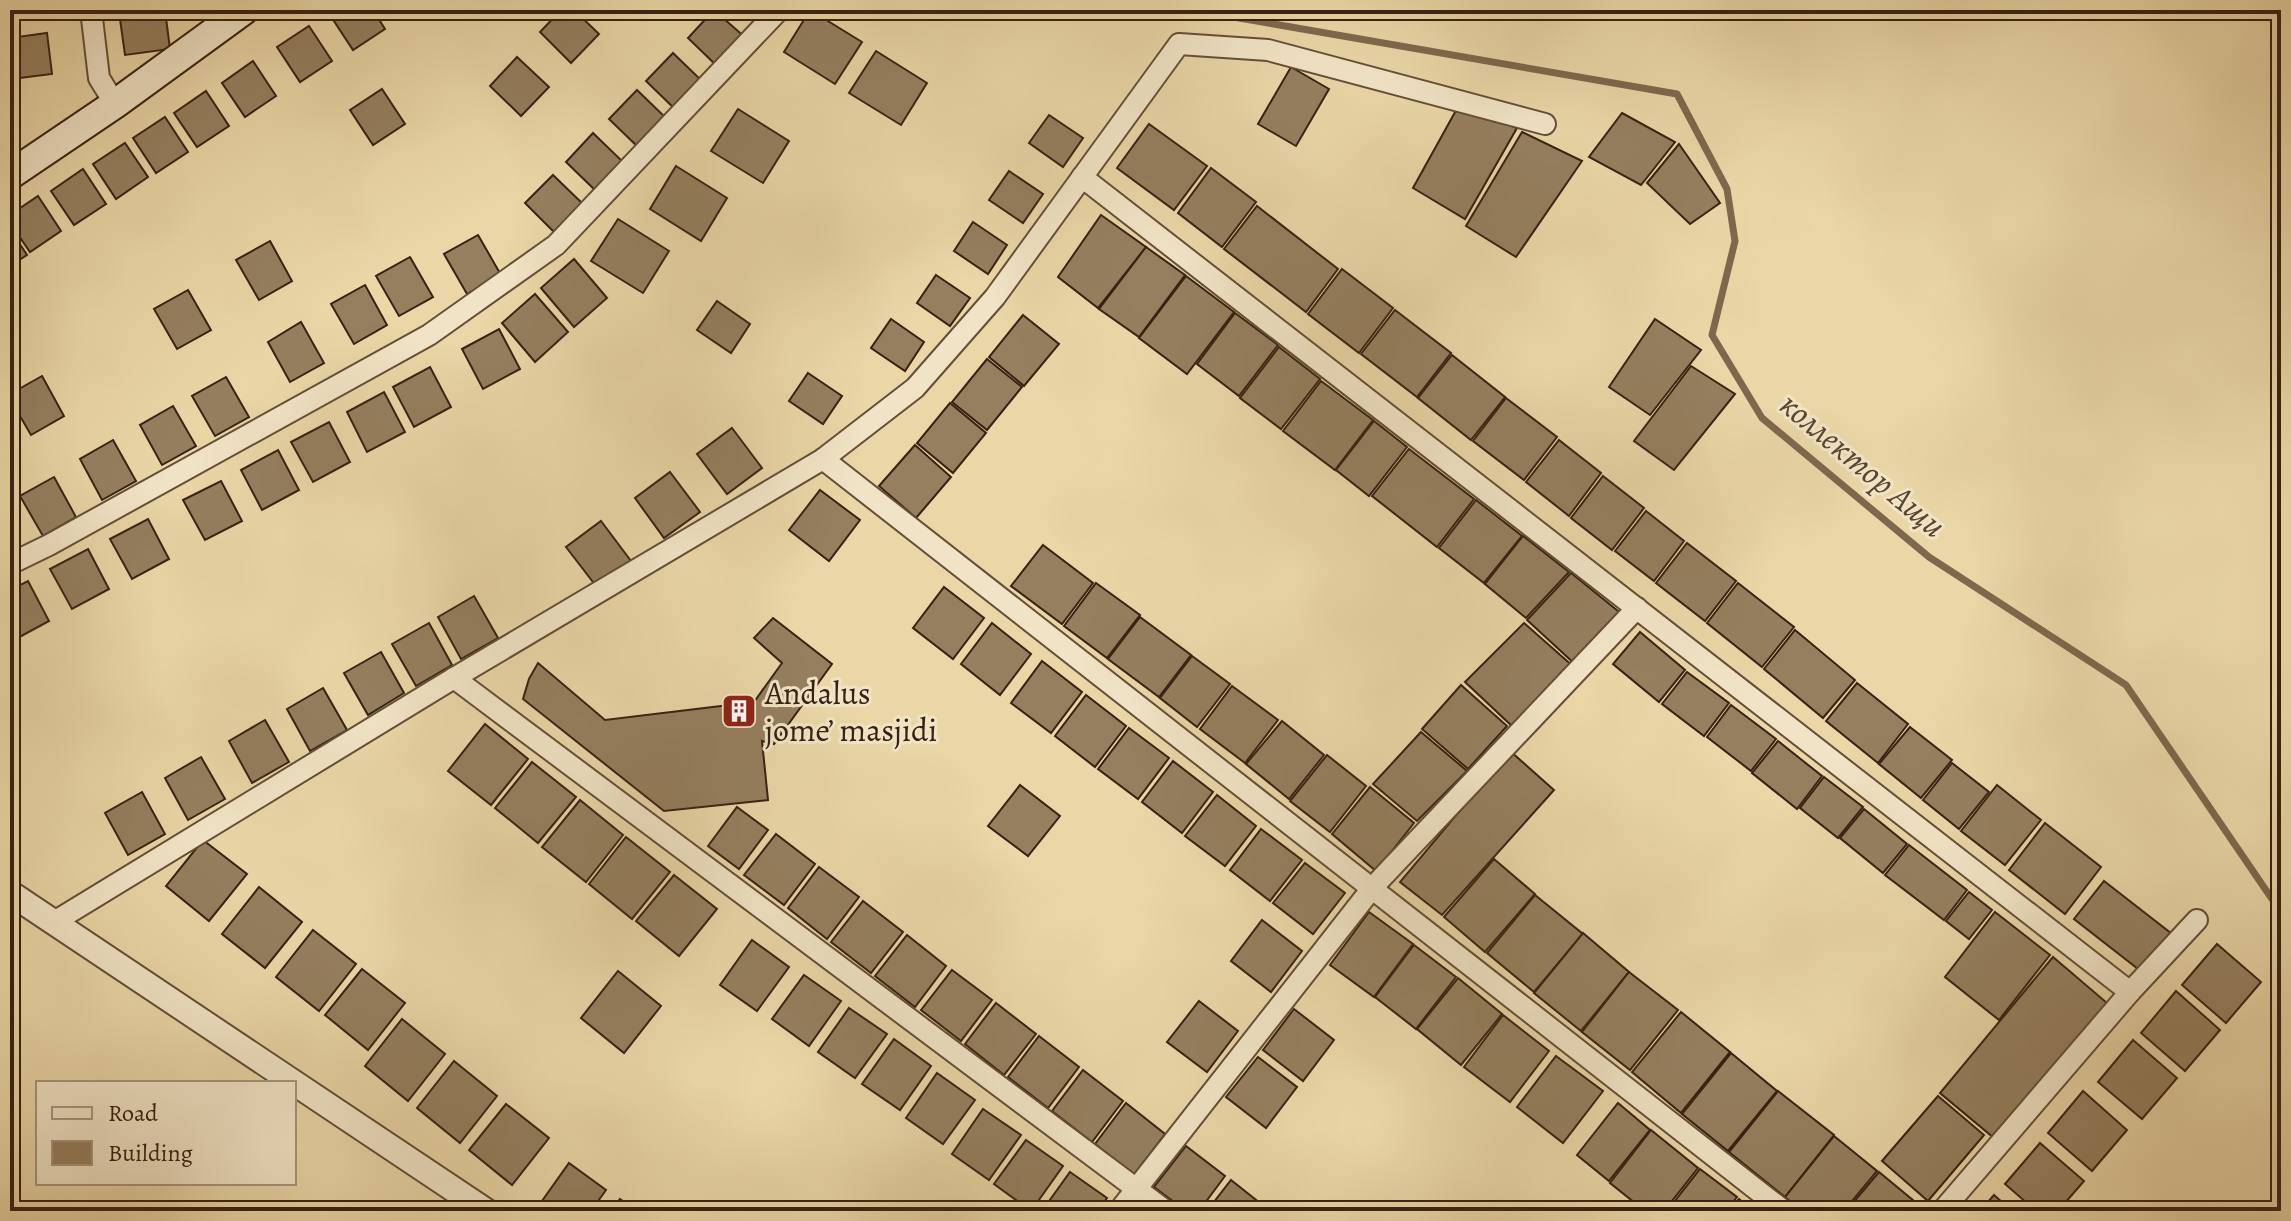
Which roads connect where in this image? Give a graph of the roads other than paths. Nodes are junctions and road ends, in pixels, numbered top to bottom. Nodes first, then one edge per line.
1 (91, 10) edge
2 (244, 10) edge
3 (779, 10) edge
4 (115, 104) junction
5 (1545, 124) dead end
6 (10, 175) edge
7 (1082, 177) junction
8 (823, 459) junction
9 (10, 564) edge
10 (1637, 608) junction
11 (454, 678) junction
12 (1373, 887) junction
13 (10, 893) edge
14 (2197, 920) dead end
15 (54, 922) junction
16 (2130, 992) junction
17 (292, 1081) edge
18 (296, 1084) edge
19 (1137, 1188) junction
20 (486, 1211) edge
21 (1119, 1211) edge
22 (1166, 1211) edge
23 (1784, 1211) edge
24 (1942, 1211) edge

1 - 4 street
2 - 4 main road
3 - 9 street
4 - 6 main road
5 - 7 street
7 - 8 street
7 - 10 street
8 - 11 street
8 - 12 street
10 - 12 street
10 - 16 street
11 - 15 street
11 - 19 street
12 - 19 street
12 - 23 street
13 - 15 street
14 - 16 street
15 - 17 street
16 - 24 street
18 - 20 street
19 - 21 street
19 - 22 street

